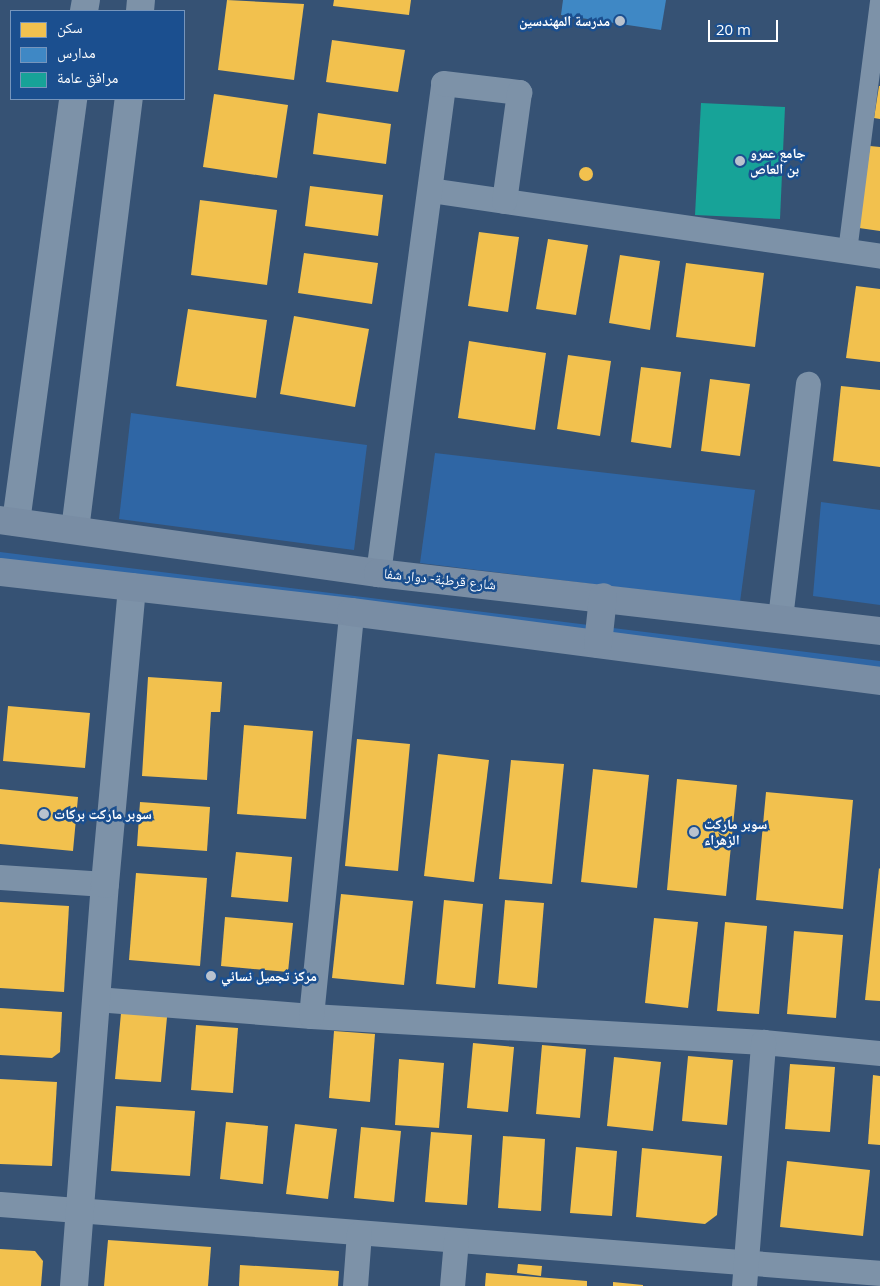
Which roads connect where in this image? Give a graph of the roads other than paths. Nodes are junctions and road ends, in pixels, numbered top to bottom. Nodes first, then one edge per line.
1 (879, 0) edge
2 (72, 100) edge
3 (129, 100) edge
4 (430, 190) junction
5 (504, 201) junction
6 (847, 251) junction
7 (880, 256) edge
8 (808, 384) dead end
9 (8, 521) edge
10 (75, 530) junction
11 (0, 572) edge
12 (378, 573) junction
13 (132, 587) junction
14 (603, 597) junction
15 (351, 612) junction
16 (780, 618) junction
17 (880, 631) edge
18 (598, 644) junction
19 (880, 681) edge
20 (0, 876) edge
21 (104, 884) junction
22 (96, 999) junction
23 (310, 1016) junction
24 (763, 1042) junction
25 (880, 1053) edge
26 (0, 1204) edge
27 (80, 1210) junction
28 (359, 1233) junction
29 (456, 1240) junction
30 (880, 1273) edge
31 (745, 1274) edge
32 (74, 1286) edge
33 (355, 1286) edge
34 (452, 1286) edge

1 - 6 street
2 - 9 street
3 - 10 street
4 - 5 street
4 - 5 street
4 - 12 street
5 - 6 street
6 - 7 street
8 - 16 street
9 - 10 main road, شارع قرطبة- دوار شفا
10 - 12 main road, شارع قرطبة- دوار شفا
11 - 13 main road
12 - 14 main road, شارع قرطبة- دوار شفا
13 - 15 main road
13 - 21 street
14 - 16 main road, شارع قرطبة- دوار شفا
14 - 18 main road
15 - 18 main road
15 - 23 street
16 - 17 main road, شارع قرطبة- دوار شفا
18 - 19 main road
20 - 21 street
21 - 22 street
22 - 23 street
22 - 27 street
23 - 24 street
24 - 25 street
24 - 31 street
26 - 27 street
27 - 28 street
27 - 32 street
28 - 29 street
28 - 33 street
29 - 31 street
29 - 34 street
30 - 31 street

